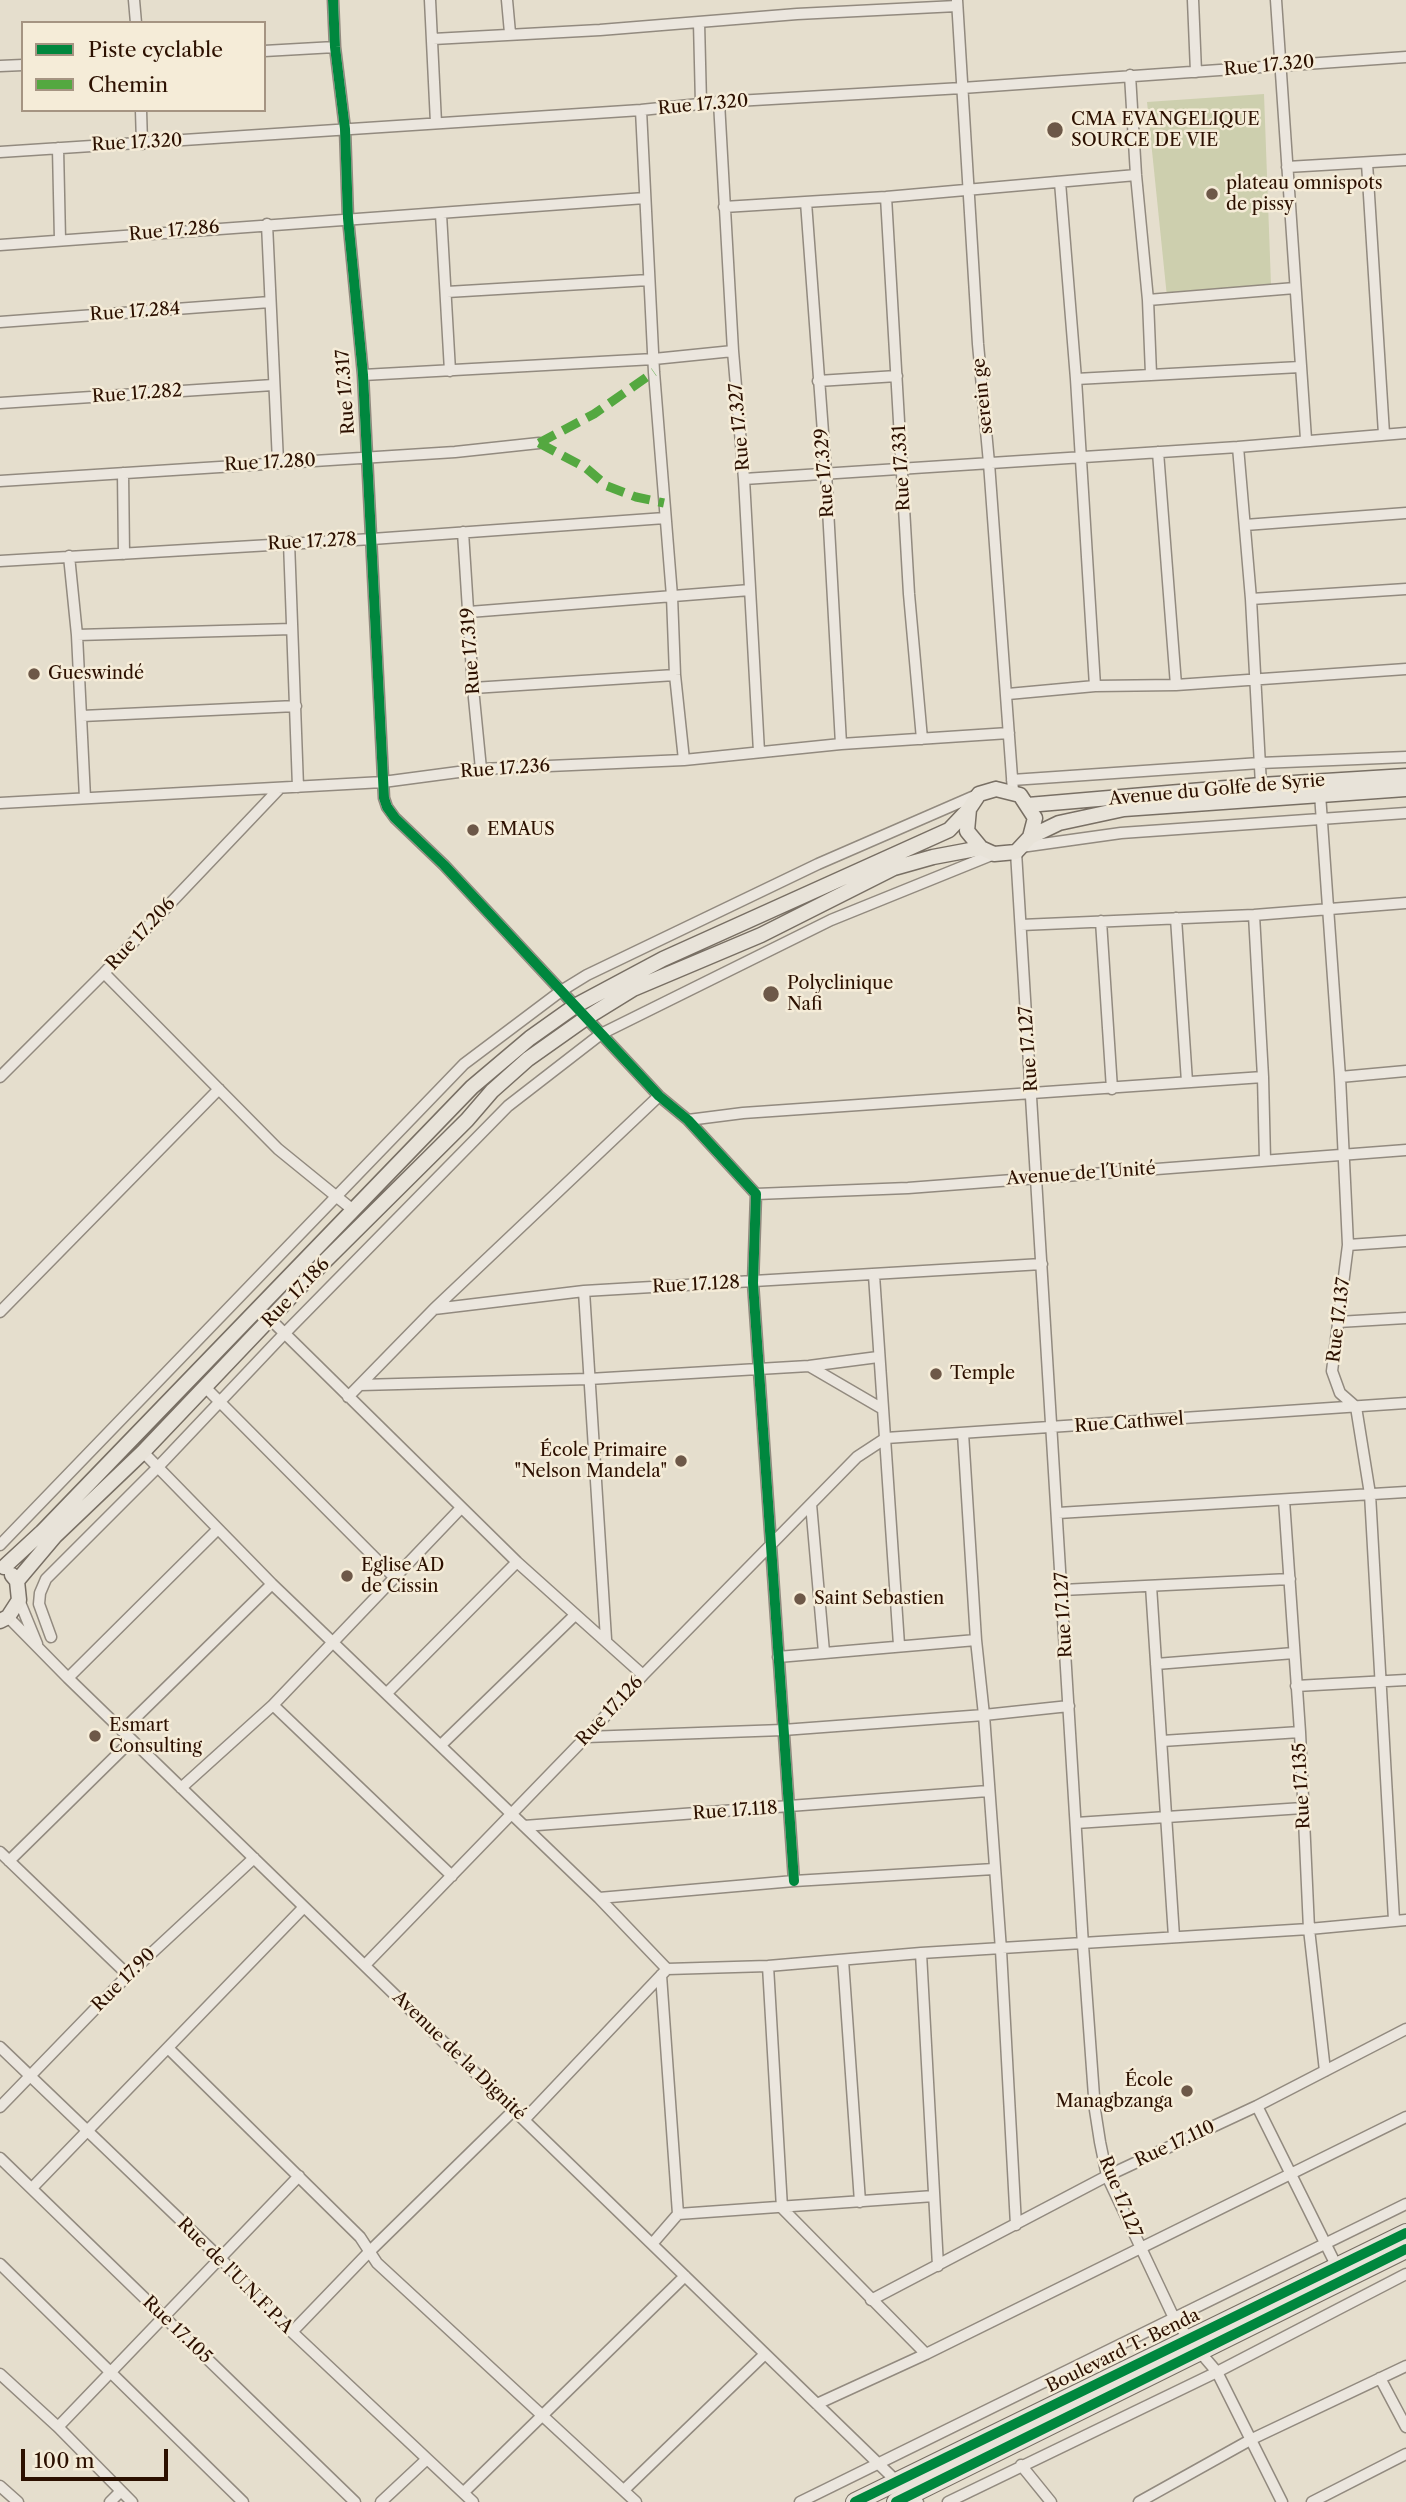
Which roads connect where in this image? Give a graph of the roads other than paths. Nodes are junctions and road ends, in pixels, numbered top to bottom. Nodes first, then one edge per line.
1 (135, 0) edge
2 (333, 0) edge
3 (430, 0) edge
4 (507, 0) edge
5 (796, 0) edge
6 (1193, 0) edge
7 (1276, 0) edge
8 (957, 3) edge
9 (873, 5) edge
10 (797, 14) junction
11 (136, 21) edge
12 (699, 22) junction
13 (510, 33) junction
14 (433, 39) junction
15 (335, 47) junction
16 (266, 51) edge
17 (1406, 57) edge
18 (21, 65) edge
19 (0, 66) edge
20 (1279, 66) junction
21 (1196, 72) junction
22 (1130, 75) junction
23 (962, 89) junction
24 (719, 102) junction
25 (701, 104) junction
26 (641, 110) junction
27 (141, 112) edge
28 (436, 123) junction
29 (345, 129) junction
30 (142, 144) junction
31 (58, 148) junction
32 (0, 152) edge
33 (1406, 160) edge
34 (1367, 163) junction
35 (1287, 167) junction
36 (1136, 176) junction
37 (1060, 182) junction
38 (970, 189) junction
39 (886, 197) junction
40 (645, 198) junction
41 (806, 202) junction
42 (724, 207) junction
43 (441, 214) junction
44 (348, 218) junction
45 (267, 224) junction
46 (60, 240) junction
47 (0, 245) edge
48 (649, 280) junction
49 (1295, 288) junction
50 (447, 292) junction
51 (1148, 300) junction
52 (270, 302) junction
53 (0, 322) edge
54 (733, 351) junction
55 (654, 359) junction
56 (1300, 367) junction
57 (450, 372) junction
58 (1151, 374) junction
59 (363, 375) junction
60 (897, 376) junction
61 (1076, 379) junction
62 (818, 381) junction
63 (273, 385) junction
64 (0, 403) edge
65 (1406, 433) edge
66 (1384, 435) junction
67 (1306, 439) junction
68 (539, 443) dead end
69 (1238, 447) junction
70 (1158, 452) junction
71 (1080, 456) junction
72 (368, 457) junction
73 (278, 462) junction
74 (989, 463) junction
75 (902, 467) junction
76 (122, 473) junction
77 (826, 473) junction
78 (744, 479) junction
79 (0, 481) edge
80 (1406, 513) edge
81 (665, 518) junction
82 (1245, 525) junction
83 (463, 532) junction
84 (372, 539) junction
85 (289, 542) junction
86 (124, 554) junction
87 (69, 556) junction
88 (0, 561) edge
89 (1406, 589) edge
90 (750, 590) junction
91 (672, 596) junction
92 (1251, 599) junction
93 (469, 612) junction
94 (292, 629) junction
95 (77, 635) junction
96 (1406, 669) edge
97 (675, 675) junction
98 (1255, 680) junction
99 (1176, 685) junction
100 (1095, 686) junction
101 (473, 688) junction
102 (1007, 694) junction
103 (296, 706) junction
104 (82, 716) junction
105 (1009, 733) junction
106 (922, 739) junction
107 (841, 744) junction
108 (759, 752) junction
109 (1406, 757) edge
110 (684, 760) junction
111 (1260, 764) junction
112 (481, 769) junction
113 (1406, 776) edge
114 (383, 782) junction
115 (1261, 785) junction
116 (1013, 786) junction
117 (298, 787) junction
118 (279, 789) junction
119 (1406, 789) edge
120 (979, 794) junction
121 (1320, 794) junction
122 (85, 798) junction
123 (0, 803) edge
124 (1028, 805) junction
125 (969, 809) junction
126 (1406, 813) edge
127 (1322, 818) junction
128 (1022, 845) junction
129 (988, 851) junction
130 (1406, 903) edge
131 (1327, 908) junction
132 (1254, 915) junction
133 (1177, 918) junction
134 (1101, 921) junction
135 (1021, 925) junction
136 (104, 973) junction
137 (561, 991) junction
138 (575, 1006) junction
139 (586, 1018) junction
140 (601, 1034) junction
141 (1406, 1071) edge
142 (0, 1077) edge
143 (1263, 1077) junction
144 (1340, 1077) junction
145 (1187, 1082) junction
146 (219, 1089) junction
147 (1112, 1089) junction
148 (1032, 1094) junction
149 (659, 1096) junction
150 (688, 1121) junction
151 (1406, 1150) edge
152 (1343, 1153) junction
153 (1265, 1160) junction
154 (1036, 1177) junction
155 (756, 1194) junction
156 (339, 1197) junction
157 (353, 1210) junction
158 (1406, 1241) edge
159 (1348, 1245) junction
160 (1042, 1264) junction
161 (874, 1275) junction
162 (753, 1283) junction
163 (584, 1291) junction
164 (434, 1309) junction
165 (0, 1312) edge
166 (1406, 1318) edge
167 (270, 1320) junction
168 (1338, 1322) junction
169 (284, 1334) junction
170 (878, 1357) junction
171 (809, 1366) junction
172 (760, 1368) junction
173 (589, 1379) junction
174 (360, 1385) junction
175 (204, 1386) junction
176 (348, 1397) junction
177 (219, 1402) junction
178 (1406, 1403) edge
179 (1356, 1407) junction
180 (881, 1408) junction
181 (1052, 1428) junction
182 (964, 1433) junction
183 (886, 1438) junction
184 (143, 1452) junction
185 (857, 1457) joint
186 (158, 1467) junction
187 (1406, 1492) edge
188 (1370, 1494) junction
189 (1284, 1500) junction
190 (811, 1504) junction
191 (461, 1507) junction
192 (1058, 1513) junction
193 (218, 1529) junction
194 (0, 1545) edge
195 (772, 1545) junction
196 (517, 1562) junction
197 (2, 1567) edge
198 (394, 1577) junction
199 (1290, 1579) junction
200 (18, 1581) junction
201 (272, 1584) junction
202 (1151, 1586) junction
203 (1062, 1590) junction
204 (19, 1600) junction
205 (575, 1615) junction
206 (4, 1619) edge
207 (51, 1637) dead end
208 (606, 1639) junction
209 (976, 1640) junction
210 (332, 1641) junction
211 (898, 1645) junction
212 (40, 1649) junction
213 (824, 1652) junction
214 (1294, 1654) junction
215 (778, 1657) junction
216 (1156, 1664) junction
217 (643, 1675) junction
218 (68, 1678) junction
219 (1406, 1680) edge
220 (1382, 1681) junction
221 (1296, 1686) junction
222 (387, 1693) junction
223 (273, 1705) junction
224 (1069, 1706) junction
225 (984, 1715) junction
226 (783, 1730) junction
227 (122, 1731) junction
228 (1300, 1732) junction
229 (586, 1738) junction
230 (132, 1740) junction
231 (1162, 1741) junction
232 (441, 1745) junction
233 (181, 1788) junction
234 (989, 1791) junction
235 (789, 1808) junction
236 (1303, 1808) junction
237 (511, 1813) junction
238 (1167, 1816) junction
239 (1076, 1823) junction
240 (524, 1826) junction
241 (0, 1852) edge
242 (254, 1858) junction
243 (9, 1861) junction
244 (994, 1869) junction
245 (452, 1877) junction
246 (794, 1881) junction
247 (599, 1898) junction
248 (304, 1907) junction
249 (1400, 1920) edge
250 (1310, 1929) junction
251 (1174, 1937) junction
252 (1083, 1945) junction
253 (1000, 1950) junction
254 (920, 1953) junction
255 (843, 1959) junction
256 (365, 1965) junction
257 (768, 1966) junction
258 (664, 1972) junction
259 (128, 1975) junction
260 (1406, 2029) edge
261 (0, 2047) edge
262 (169, 2049) junction
263 (1325, 2071) junction
264 (30, 2076) junction
265 (1257, 2106) junction
266 (0, 2107) edge
267 (514, 2110) junction
268 (1406, 2117) edge
269 (524, 2120) junction
270 (87, 2131) junction
271 (0, 2158) edge
272 (1292, 2173) junction
273 (299, 2176) junction
274 (1107, 2176) junction
275 (32, 2188) junction
276 (934, 2196) junction
277 (860, 2202) junction
278 (1406, 2204) edge
279 (782, 2208) junction
280 (678, 2214) junction
281 (1016, 2225) junction
282 (1406, 2233) edge
283 (652, 2244) junction
284 (1325, 2244) junction
285 (1140, 2247) junction
286 (1406, 2249) edge
287 (370, 2251) junction
288 (219, 2258) junction
289 (0, 2264) edge
290 (938, 2266) junction
291 (1337, 2267) junction
292 (1406, 2274) edge
293 (684, 2276) junction
294 (871, 2300) junction
295 (163, 2318) junction
296 (1174, 2318) junction
297 (292, 2332) junction
298 (1188, 2338) junction
299 (1202, 2352) junction
300 (765, 2354) junction
301 (926, 2354) junction
302 (1406, 2366) edge
303 (112, 2371) junction
304 (1217, 2372) junction
305 (0, 2374) edge
306 (1380, 2378) junction
307 (817, 2404) junction
308 (542, 2414) junction
309 (58, 2427) junction
310 (1406, 2427) edge
311 (1252, 2439) junction
312 (1406, 2454) edge
313 (426, 2459) junction
314 (879, 2464) junction
315 (1021, 2465) junction
316 (896, 2481) junction
317 (0, 2486) edge
318 (624, 2490) junction
319 (121, 2491) junction
320 (464, 2492) junction
321 (908, 2500) edge
322 (18, 2502) edge
323 (110, 2502) edge
324 (132, 2502) edge
325 (243, 2502) edge
326 (355, 2502) edge
327 (382, 2502) edge
328 (473, 2502) edge
329 (636, 2502) edge
330 (800, 2502) edge
331 (855, 2502) edge
332 (948, 2502) edge
333 (1051, 2502) edge
334 (1139, 2502) edge
335 (1282, 2502) edge
336 (1312, 2502) edge

1 - 11 street
2 - 15 street, Rue 17.317
3 - 14 street
4 - 13 street
5 - 10 street
6 - 21 street
7 - 20 street
8 - 9 street
8 - 23 street, serein ge
9 - 10 street
10 - 12 street
12 - 13 street
12 - 25 street
13 - 14 street
14 - 28 street
15 - 16 street
15 - 29 street, Rue 17.317
17 - 20 street, Rue 17.320
18 - 19 street
20 - 21 street, Rue 17.320
20 - 35 street
21 - 22 street, Rue 17.320
22 - 23 street, Rue 17.320
22 - 36 street
23 - 24 street, Rue 17.320
23 - 38 street, serein ge
24 - 25 street, Rue 17.320
24 - 42 street, Rue 17.327
25 - 26 street, Rue 17.320
26 - 28 street, Rue 17.320
26 - 40 street
27 - 30 street
28 - 29 street, Rue 17.320
29 - 30 street, Rue 17.320
29 - 44 street, Rue 17.317
30 - 31 street, Rue 17.320
31 - 32 street, Rue 17.320
31 - 46 street
33 - 34 street
34 - 35 street
34 - 66 street
35 - 49 street
36 - 37 street
36 - 51 street
37 - 38 street
37 - 61 street
38 - 39 street
38 - 74 street, serein ge
39 - 41 street
39 - 60 street, Rue 17.331
40 - 43 street, Rue 17.286
40 - 48 street
41 - 42 street
41 - 62 street, Rue 17.329
42 - 54 street, Rue 17.327
43 - 44 street, Rue 17.286
43 - 50 street
44 - 45 street, Rue 17.286
44 - 59 street, Rue 17.317
45 - 46 street, Rue 17.286
45 - 52 street
46 - 47 street, Rue 17.286
48 - 50 street
48 - 55 street
49 - 51 street
49 - 56 street
50 - 57 street
51 - 58 street
52 - 53 street, Rue 17.284
52 - 63 street
54 - 55 street
54 - 78 street, Rue 17.327
55 - 57 street
55 - 81 street
56 - 58 street
56 - 67 street
57 - 59 street
58 - 61 street
59 - 72 street, Rue 17.317
60 - 62 street
60 - 75 street, Rue 17.331
61 - 71 street
62 - 77 street, Rue 17.329
63 - 64 street, Rue 17.282
63 - 73 street
65 - 66 street
66 - 67 street
67 - 69 street
68 - 72 street, Rue 17.280
69 - 70 street
69 - 82 street
70 - 71 street
70 - 99 street
71 - 74 street
71 - 100 street
72 - 73 street, Rue 17.280
72 - 84 street, Rue 17.317
73 - 76 street, Rue 17.280
74 - 75 street
74 - 102 street, serein ge
75 - 77 street
75 - 106 street, Rue 17.331
76 - 79 street, Rue 17.280
76 - 86 street
77 - 78 street
77 - 107 street, Rue 17.329
78 - 90 street, Rue 17.327
80 - 82 street
81 - 83 street, Rue 17.278
81 - 91 street
82 - 92 street
83 - 84 street, Rue 17.278
83 - 93 street, Rue 17.319
84 - 85 street, Rue 17.278
84 - 114 street, Rue 17.317
85 - 86 street, Rue 17.278
85 - 94 street
86 - 87 street, Rue 17.278
87 - 88 street, Rue 17.278
87 - 95 street
89 - 92 street
90 - 91 street
90 - 108 street, Rue 17.327
91 - 93 street
91 - 97 street
92 - 98 street
93 - 101 street, Rue 17.319
94 - 95 street
94 - 103 street
95 - 104 street
96 - 98 street
97 - 101 street
97 - 110 street
98 - 99 street
98 - 111 street
99 - 100 street
100 - 102 street
101 - 112 street, Rue 17.319
102 - 105 street, serein ge
103 - 104 street
103 - 117 street
104 - 122 street
105 - 106 street, Rue 17.236
105 - 116 street, serein ge
106 - 107 street, Rue 17.236
107 - 108 street, Rue 17.236
108 - 110 street, Rue 17.236
109 - 111 street
110 - 112 street, Rue 17.236
111 - 115 street
111 - 116 street
112 - 114 street, Rue 17.236
113 - 115 main road, Avenue du Golfe de Syrie
114 - 117 street, Rue 17.236
114 - 137 street, Rue 17.317
115 - 124 main road, Avenue du Golfe de Syrie
116 - 120 main road
116 - 124 main road
117 - 118 street, Rue 17.236
118 - 122 street, Rue 17.236
118 - 136 street, Rue 17.206
119 - 121 main road
120 - 125 main road
120 - 137 street
121 - 127 street, Rue 17.137
121 - 128 main road
122 - 123 street, Rue 17.236
124 - 128 main road
125 - 129 main road
125 - 138 main road
126 - 127 street
127 - 128 street
127 - 131 street, Rue 17.137
128 - 129 main road
128 - 135 street, Rue 17.127
129 - 139 main road, Rue 17.186
129 - 140 street
130 - 131 street
131 - 132 street
131 - 144 street, Rue 17.137
132 - 133 street
132 - 143 street
133 - 134 street
133 - 145 street
134 - 135 street
134 - 147 street
135 - 148 street, Rue 17.127
136 - 142 street, Rue 17.206
136 - 146 street
137 - 138 street, Rue 17.317
137 - 156 street
138 - 139 street, Rue 17.317
138 - 157 main road
139 - 140 street, Rue 17.317
139 - 167 main road, Rue 17.186
140 - 149 street, Rue 17.317
140 - 169 street
141 - 144 street
143 - 145 street
143 - 153 street
144 - 152 street, Rue 17.137
145 - 147 street
146 - 156 street
146 - 165 street
147 - 148 street
148 - 150 street
148 - 154 street, Rue 17.127
149 - 150 street, Rue 17.317
149 - 164 street
150 - 155 street, Rue 17.317
151 - 152 street, Avenue de l´Unité
152 - 153 street, Avenue de l´Unité
152 - 159 street, Rue 17.137
153 - 154 street, Avenue de l´Unité
154 - 155 street, Avenue de l´Unité
154 - 160 street, Rue 17.127
155 - 162 street
156 - 157 street
156 - 194 street
157 - 197 main road
158 - 159 street
159 - 168 street, Rue 17.137
160 - 161 street, Rue 17.128
160 - 181 street, Rue 17.127
161 - 162 street, Rue 17.128
161 - 170 street
162 - 163 street, Rue 17.128
162 - 172 street
163 - 164 street, Rue 17.128
163 - 173 street
164 - 174 street
166 - 168 street
167 - 169 street
167 - 175 main road, Rue 17.186
168 - 179 street, Rue 17.137
169 - 176 street
169 - 177 street
170 - 171 street
170 - 180 street
171 - 172 street
171 - 180 street
172 - 173 street
172 - 195 street
173 - 174 street
173 - 208 street
174 - 176 street
175 - 177 street
175 - 184 main road, Rue 17.186
176 - 191 street
177 - 186 street
177 - 198 street
178 - 179 street, Rue Cathwel
179 - 181 street, Rue Cathwel
179 - 188 street, Rue 17.137
180 - 183 street
181 - 182 street, Rue Cathwel
181 - 192 street, Rue 17.127
182 - 183 street, Rue Cathwel
182 - 209 street
183 - 185 street, Rue Cathwel
183 - 211 street
184 - 186 street
184 - 200 main road, Rue 17.186
185 - 190 street, Rue 17.126
186 - 193 street
186 - 207 street
187 - 188 street
188 - 189 street
188 - 220 street, Rue 17.137
189 - 192 street
189 - 199 street, Rue 17.135
190 - 195 street, Rue 17.126
190 - 213 street
191 - 196 street
191 - 198 street
192 - 203 street, Rue 17.127
193 - 201 street
193 - 218 street
195 - 215 street
195 - 217 street, Rue 17.126
196 - 205 street
196 - 222 street
197 - 200 main road
198 - 210 street
199 - 202 street
199 - 214 street, Rue 17.135
200 - 204 main road
201 - 210 street
201 - 227 street
202 - 203 street
202 - 216 street
203 - 224 street, Rue 17.127
204 - 206 main road
204 - 212 street
205 - 208 street
205 - 232 street
206 - 212 street, Avenue de la Dignité
208 - 217 street
209 - 211 street
209 - 225 street
210 - 222 street
210 - 223 street
211 - 213 street
212 - 218 street, Avenue de la Dignité
213 - 215 street
214 - 216 street
214 - 221 street, Rue 17.135
215 - 226 street
216 - 231 street
217 - 229 street, Rue 17.126
218 - 227 street, Avenue de la Dignité
219 - 220 street
220 - 221 street
220 - 249 street, Rue 17.137
221 - 228 street, Rue 17.135
222 - 232 street
223 - 233 street
223 - 245 street
224 - 225 street
224 - 239 street, Rue 17.127
225 - 226 street
225 - 234 street
226 - 229 street
226 - 235 street
227 - 230 street, Avenue de la Dignité
228 - 231 street
228 - 236 street, Rue 17.135
229 - 237 street, Rue 17.126
230 - 233 street, Avenue de la Dignité
230 - 243 street
231 - 238 street
232 - 237 street
233 - 242 street, Avenue de la Dignité
234 - 235 street, Rue 17.118
234 - 244 street
235 - 240 street, Rue 17.118
235 - 246 street
236 - 238 street
236 - 250 street, Rue 17.135
237 - 240 street
237 - 245 street, Rue 17.126
238 - 239 street
238 - 251 street
239 - 252 street, Rue 17.127
240 - 247 street
241 - 243 street
242 - 248 street, Avenue de la Dignité
242 - 259 street, Rue 17.90
243 - 259 street
244 - 246 street
244 - 253 street
245 - 256 street, Rue 17.126
246 - 247 street
247 - 258 street
248 - 256 street, Avenue de la Dignité
248 - 262 street
249 - 250 street
250 - 251 street
250 - 263 street, Rue 17.135
251 - 252 street
252 - 253 street
252 - 274 street, Rue 17.127
253 - 254 street
253 - 281 street
254 - 255 street
254 - 276 street
255 - 257 street
255 - 277 street
256 - 267 street, Avenue de la Dignité
257 - 258 street
257 - 279 street
258 - 269 street
258 - 280 street
259 - 264 street, Rue 17.90
260 - 263 street, Rue 17.110
261 - 264 street, Rue de l'U.N.F.P.A
262 - 270 street
262 - 273 street
263 - 265 street, Rue 17.110
264 - 266 street, Rue 17.90
264 - 270 street, Rue de l'U.N.F.P.A
265 - 272 street
265 - 274 street, Rue 17.110
267 - 269 street, Avenue de la Dignité
267 - 287 street
268 - 272 street
269 - 283 street, Avenue de la Dignité
270 - 275 street
270 - 288 street, Rue de l'U.N.F.P.A
271 - 275 street, Rue 17.105
272 - 284 street
272 - 285 street
273 - 287 street
273 - 288 street
274 - 281 street, Rue 17.110
274 - 285 street, Rue 17.127
275 - 295 street, Rue 17.105
276 - 277 street
276 - 290 street
277 - 279 street
278 - 284 street
279 - 280 street
279 - 294 street
280 - 283 street
281 - 290 street, Rue 17.110
282 - 291 highway, Boulevard T. Benda
283 - 293 street, Avenue de la Dignité
284 - 291 street
284 - 296 street
285 - 296 street, Rue 17.127
285 - 301 street
286 - 299 highway, Boulevard T. Benda
287 - 297 street
287 - 308 street
288 - 295 street
288 - 297 street, Rue de l'U.N.F.P.A
289 - 303 street
290 - 294 street, Rue 17.110
291 - 298 highway, Boulevard T. Benda
292 - 304 street
293 - 300 street, Avenue de la Dignité
293 - 308 street
294 - 301 street
295 - 303 street
295 - 326 street, Rue 17.105
296 - 298 street, Rue 17.127
296 - 314 street
297 - 313 street, Rue de l'U.N.F.P.A
298 - 299 street, Rue 17.127
298 - 316 highway, Boulevard T. Benda
299 - 304 street, Rue 17.127
299 - 321 highway, Boulevard T. Benda
300 - 307 street, Avenue de la Dignité
300 - 318 street
301 - 307 street
302 - 306 street
303 - 309 street
303 - 325 street
304 - 311 street, Rue 17.127
304 - 315 street
305 - 309 street
306 - 310 street
306 - 311 street
307 - 314 street, Avenue de la Dignité
308 - 318 street
308 - 320 street
309 - 319 street
311 - 334 street
311 - 335 street, Rue 17.127
312 - 336 street
313 - 320 street, Rue de l'U.N.F.P.A
313 - 327 street
314 - 316 street, Avenue de la Dignité
314 - 330 street
315 - 332 street
315 - 333 street
316 - 321 street, Avenue de la Dignité
316 - 331 highway, Boulevard T. Benda
317 - 322 street
318 - 329 street
319 - 323 street
319 - 324 street
320 - 328 street, Rue de l'U.N.F.P.A

